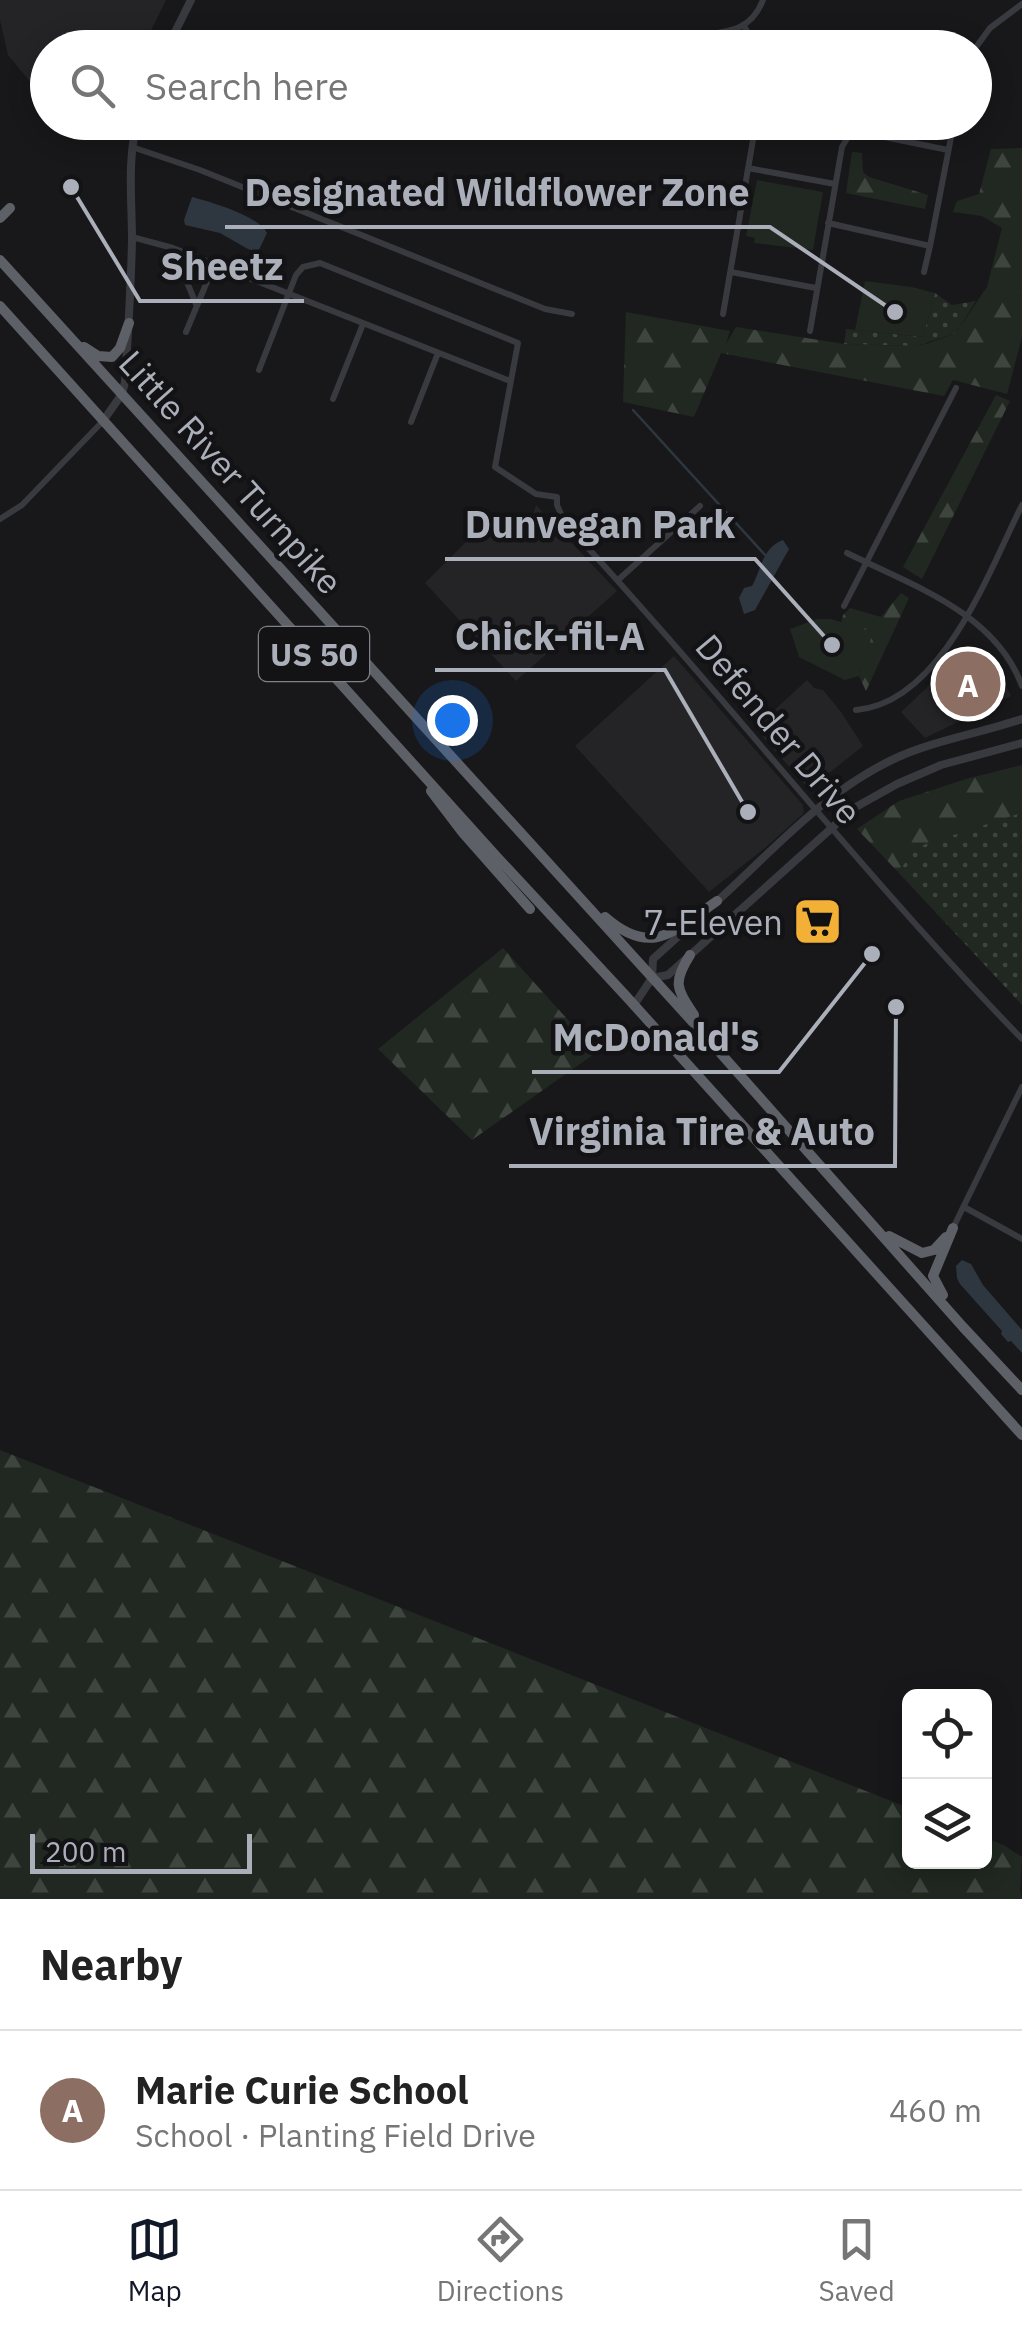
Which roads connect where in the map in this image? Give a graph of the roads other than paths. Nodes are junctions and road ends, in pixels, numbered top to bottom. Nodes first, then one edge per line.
1 (191, 0) edge
2 (763, 0) edge
3 (1022, 4) edge
4 (744, 26) junction
5 (176, 30) edge
6 (725, 30) edge
7 (746, 30) edge
8 (989, 30) edge
9 (133, 140) edge
10 (753, 140) edge
11 (846, 140) edge
12 (898, 140) edge
13 (950, 140) edge
14 (907, 142) joint
15 (131, 146) junction
16 (948, 150) junction
17 (748, 168) junction
18 (836, 184) junction
19 (10, 208) dead end
20 (0, 218) edge
21 (828, 223) junction
22 (132, 236) junction
23 (930, 246) junction
24 (173, 248) junction
25 (0, 260) edge
26 (214, 265) junction
27 (731, 272) junction
28 (924, 272) dead end
29 (816, 288) junction
30 (288, 295) junction
31 (0, 306) edge
32 (196, 306) junction
33 (572, 314) dead end
34 (723, 314) dead end
35 (129, 323) junction
36 (362, 324) junction
37 (810, 331) dead end
38 (65, 332) junction
39 (186, 332) dead end
40 (438, 353) junction
41 (259, 370) dead end
42 (510, 381) junction
43 (956, 388) dead end
44 (122, 394) junction
45 (333, 399) dead end
46 (103, 421) junction
47 (411, 422) dead end
48 (1022, 505) edge
49 (700, 506) dead end
50 (1019, 518) edge
51 (0, 519) edge
52 (847, 553) dead end
53 (868, 563) junction
54 (618, 580) junction
55 (844, 606) dead end
56 (967, 616) junction
57 (1022, 686) edge
58 (856, 710) dead end
59 (1022, 719) edge
60 (1022, 744) edge
61 (422, 773) junction
62 (815, 810) junction
63 (830, 828) junction
64 (566, 882) junction
65 (717, 901) junction
66 (530, 909) dead end
67 (690, 955) junction
68 (652, 978) junction
69 (634, 1005) junction
70 (1022, 1040) edge
71 (711, 1042) junction
72 (1022, 1087) edge
73 (964, 1206) junction
74 (954, 1228) junction
75 (879, 1229) junction
76 (1022, 1239) edge
77 (963, 1327) junction
78 (1022, 1390) edge
79 (1022, 1435) edge

1 - 5 street
2 - 4 street
3 - 8 street
4 - 6 street
4 - 7 street
9 - 15 street
10 - 17 street
11 - 18 street
12 - 14 street
13 - 16 street
14 - 16 street
15 - 22 street
15 - 33 street
16 - 23 street
17 - 18 street
17 - 27 street
18 - 21 street
19 - 20 highway
21 - 23 street
21 - 29 street
22 - 24 street
22 - 35 street
23 - 28 street
24 - 26 street
24 - 32 street
25 - 38 highway, Little River Turnpike / US 50
26 - 30 street
26 - 32 street
27 - 29 street
27 - 34 street
29 - 37 street
30 - 36 street
30 - 41 street
30 - 42 street
31 - 46 highway, Little River Turnpike / US 50
32 - 39 street
35 - 38 highway
35 - 44 street
36 - 40 street
36 - 45 street
38 - 44 highway, Little River Turnpike / US 50
40 - 42 street
40 - 47 street
42 - 54 street, Defender Drive
43 - 53 street
44 - 46 street
44 - 64 highway, Little River Turnpike / US 50
46 - 51 street
46 - 61 highway, Little River Turnpike / US 50
48 - 50 street
49 - 54 street
50 - 56 street
52 - 53 street
53 - 55 street
53 - 56 street
54 - 62 street, Defender Drive
56 - 57 street
56 - 58 street
59 - 62 street
60 - 63 street
61 - 66 highway
61 - 69 highway, Little River Turnpike / US 50
62 - 63 street, Defender Drive
62 - 65 street
63 - 67 street
63 - 70 street, Defender Drive
64 - 65 highway
64 - 68 highway, Little River Turnpike / US 50
65 - 68 street
67 - 68 street
67 - 71 highway
68 - 69 street
68 - 71 highway, Little River Turnpike / US 50
69 - 79 highway, Little River Turnpike / US 50
71 - 75 highway, Little River Turnpike / US 50
72 - 73 street
73 - 74 street
73 - 76 street
74 - 75 highway
74 - 77 highway
75 - 77 highway, Little River Turnpike / US 50
77 - 78 highway, Little River Turnpike / US 50

